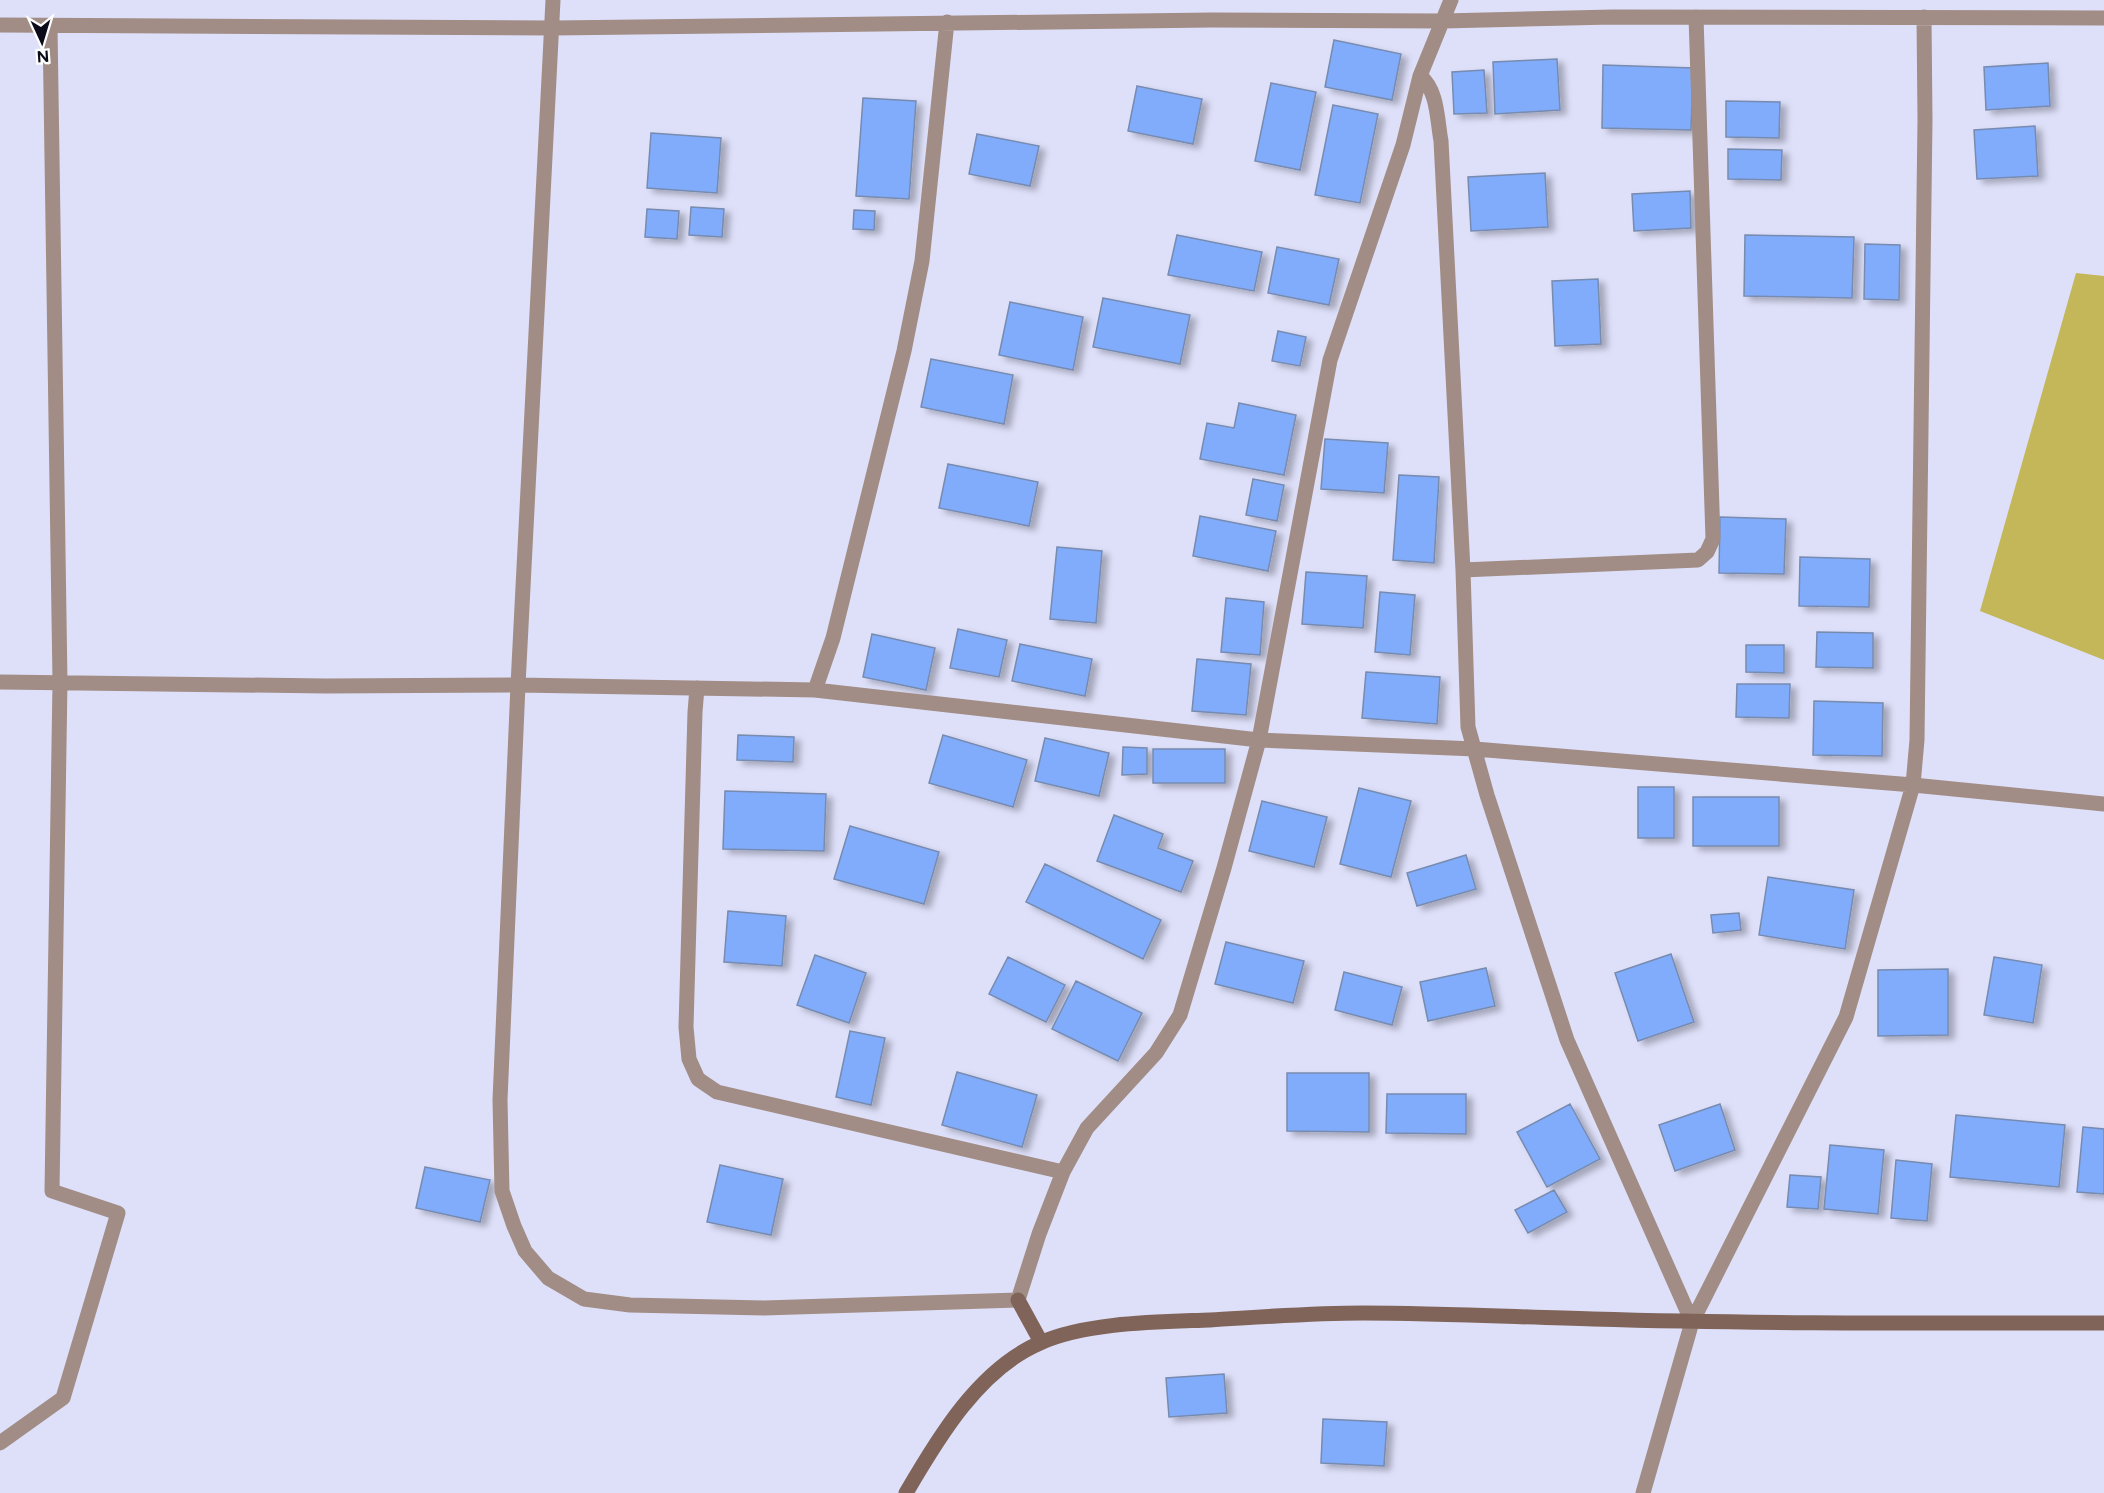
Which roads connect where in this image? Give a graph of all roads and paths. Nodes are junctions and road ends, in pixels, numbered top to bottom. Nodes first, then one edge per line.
1 (554, 0) edge
2 (1451, 0) edge
3 (1696, 17) junction
4 (1924, 17) junction
5 (2104, 18) edge
6 (1443, 21) junction
7 (947, 22) junction
8 (0, 25) edge
9 (50, 26) junction
10 (553, 28) junction
11 (1420, 76) junction
12 (1463, 570) junction
13 (0, 681) edge
14 (60, 682) junction
15 (518, 684) junction
16 (697, 688) junction
17 (815, 690) junction
18 (1259, 740) junction
19 (1475, 749) junction
20 (1913, 785) junction
21 (2104, 804) edge
22 (1063, 1172) junction
23 (1018, 1300) junction
24 (1692, 1322) junction
25 (2104, 1323) edge
26 (1041, 1342) junction
27 (0, 1443) edge
28 (906, 1493) edge
29 (1643, 1493) edge

1 - 10 street
2 - 6 street
3 - 4 street
3 - 6 street
3 - 12 street
4 - 5 street
4 - 20 street
6 - 7 street
6 - 11 street
7 - 10 street
7 - 17 street
8 - 9 street
9 - 10 street
9 - 14 street
10 - 15 street
11 - 12 street
11 - 18 street
12 - 19 street
13 - 14 street
14 - 15 street
14 - 27 street
15 - 16 street
15 - 23 street
16 - 17 street
16 - 22 street
17 - 18 street
18 - 19 street
18 - 22 street
19 - 20 street
19 - 24 street
20 - 21 street
20 - 24 street
22 - 23 street
23 - 26 street
24 - 25 street
24 - 26 street
24 - 29 street
26 - 28 street

